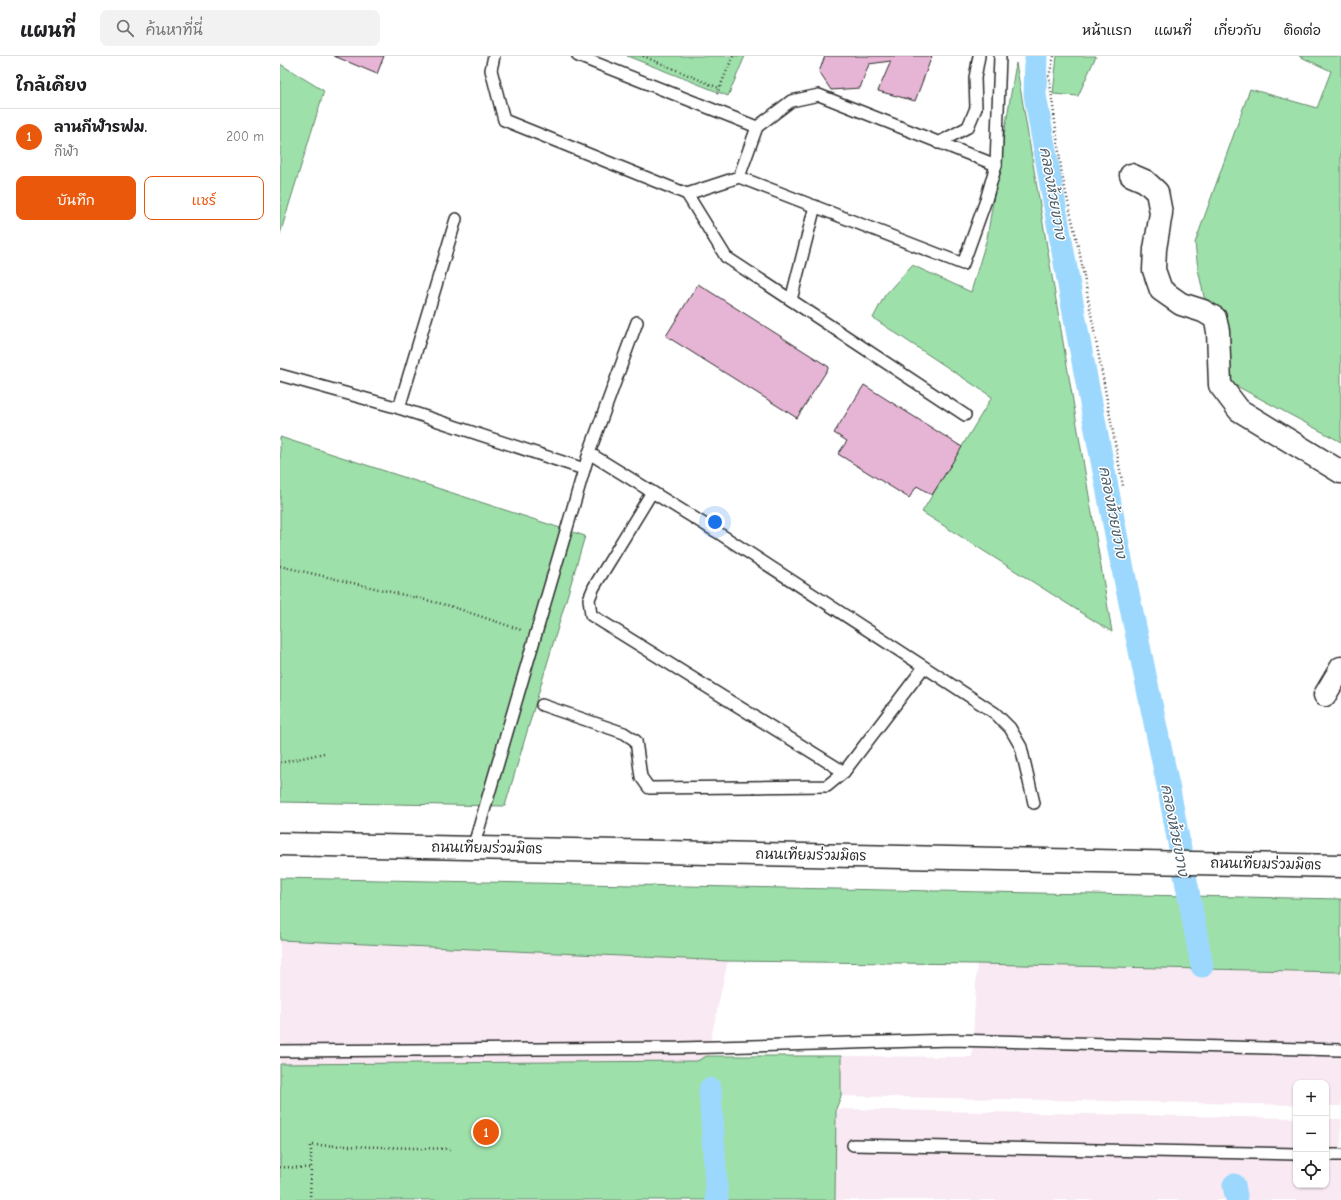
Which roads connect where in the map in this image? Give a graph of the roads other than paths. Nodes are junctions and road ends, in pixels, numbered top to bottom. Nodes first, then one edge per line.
1 (494, 56) edge
2 (578, 56) edge
3 (979, 56) edge
4 (1000, 56) edge
5 (757, 127) junction
6 (938, 143) junction
7 (996, 165) junction
8 (1131, 175) dead end
9 (739, 177) junction
10 (687, 194) junction
11 (815, 206) junction
12 (456, 219) dead end
13 (791, 300) junction
14 (636, 322) dead end
15 (280, 375) edge
16 (399, 408) junction
17 (965, 416) dead end
18 (589, 453) junction
19 (584, 468) junction
20 (1341, 472) edge
21 (652, 492) junction
22 (924, 666) junction
23 (1341, 668) edge
24 (1325, 695) dead end
25 (542, 705) dead end
26 (844, 772) junction
27 (1034, 804) dead end
28 (280, 844) edge
29 (473, 848) junction
30 (1341, 866) edge
31 (1341, 1050) edge
32 (280, 1051) edge
33 (853, 1145) dead end
34 (1293, 1154) edge
35 (1329, 1155) edge
36 (1341, 1155) edge

1 - 10 lane
2 - 5 lane
3 - 6 lane
4 - 7 lane
5 - 6 lane
5 - 9 lane
6 - 7 lane
7 - 11 lane
8 - 20 street
9 - 10 lane
9 - 11 lane
10 - 13 lane
11 - 13 lane
12 - 16 lane
13 - 17 lane
14 - 18 lane
15 - 16 lane
16 - 19 lane
18 - 19 lane
18 - 21 lane
19 - 29 lane
21 - 22 lane
21 - 26 lane
22 - 26 lane
22 - 27 lane
23 - 24 street
25 - 26 lane
28 - 29 street, ถนนเทียมร่วมมิตร
29 - 30 street, ถนนเทียมร่วมมิตร
31 - 32 lane
33 - 34 lane
35 - 36 lane

